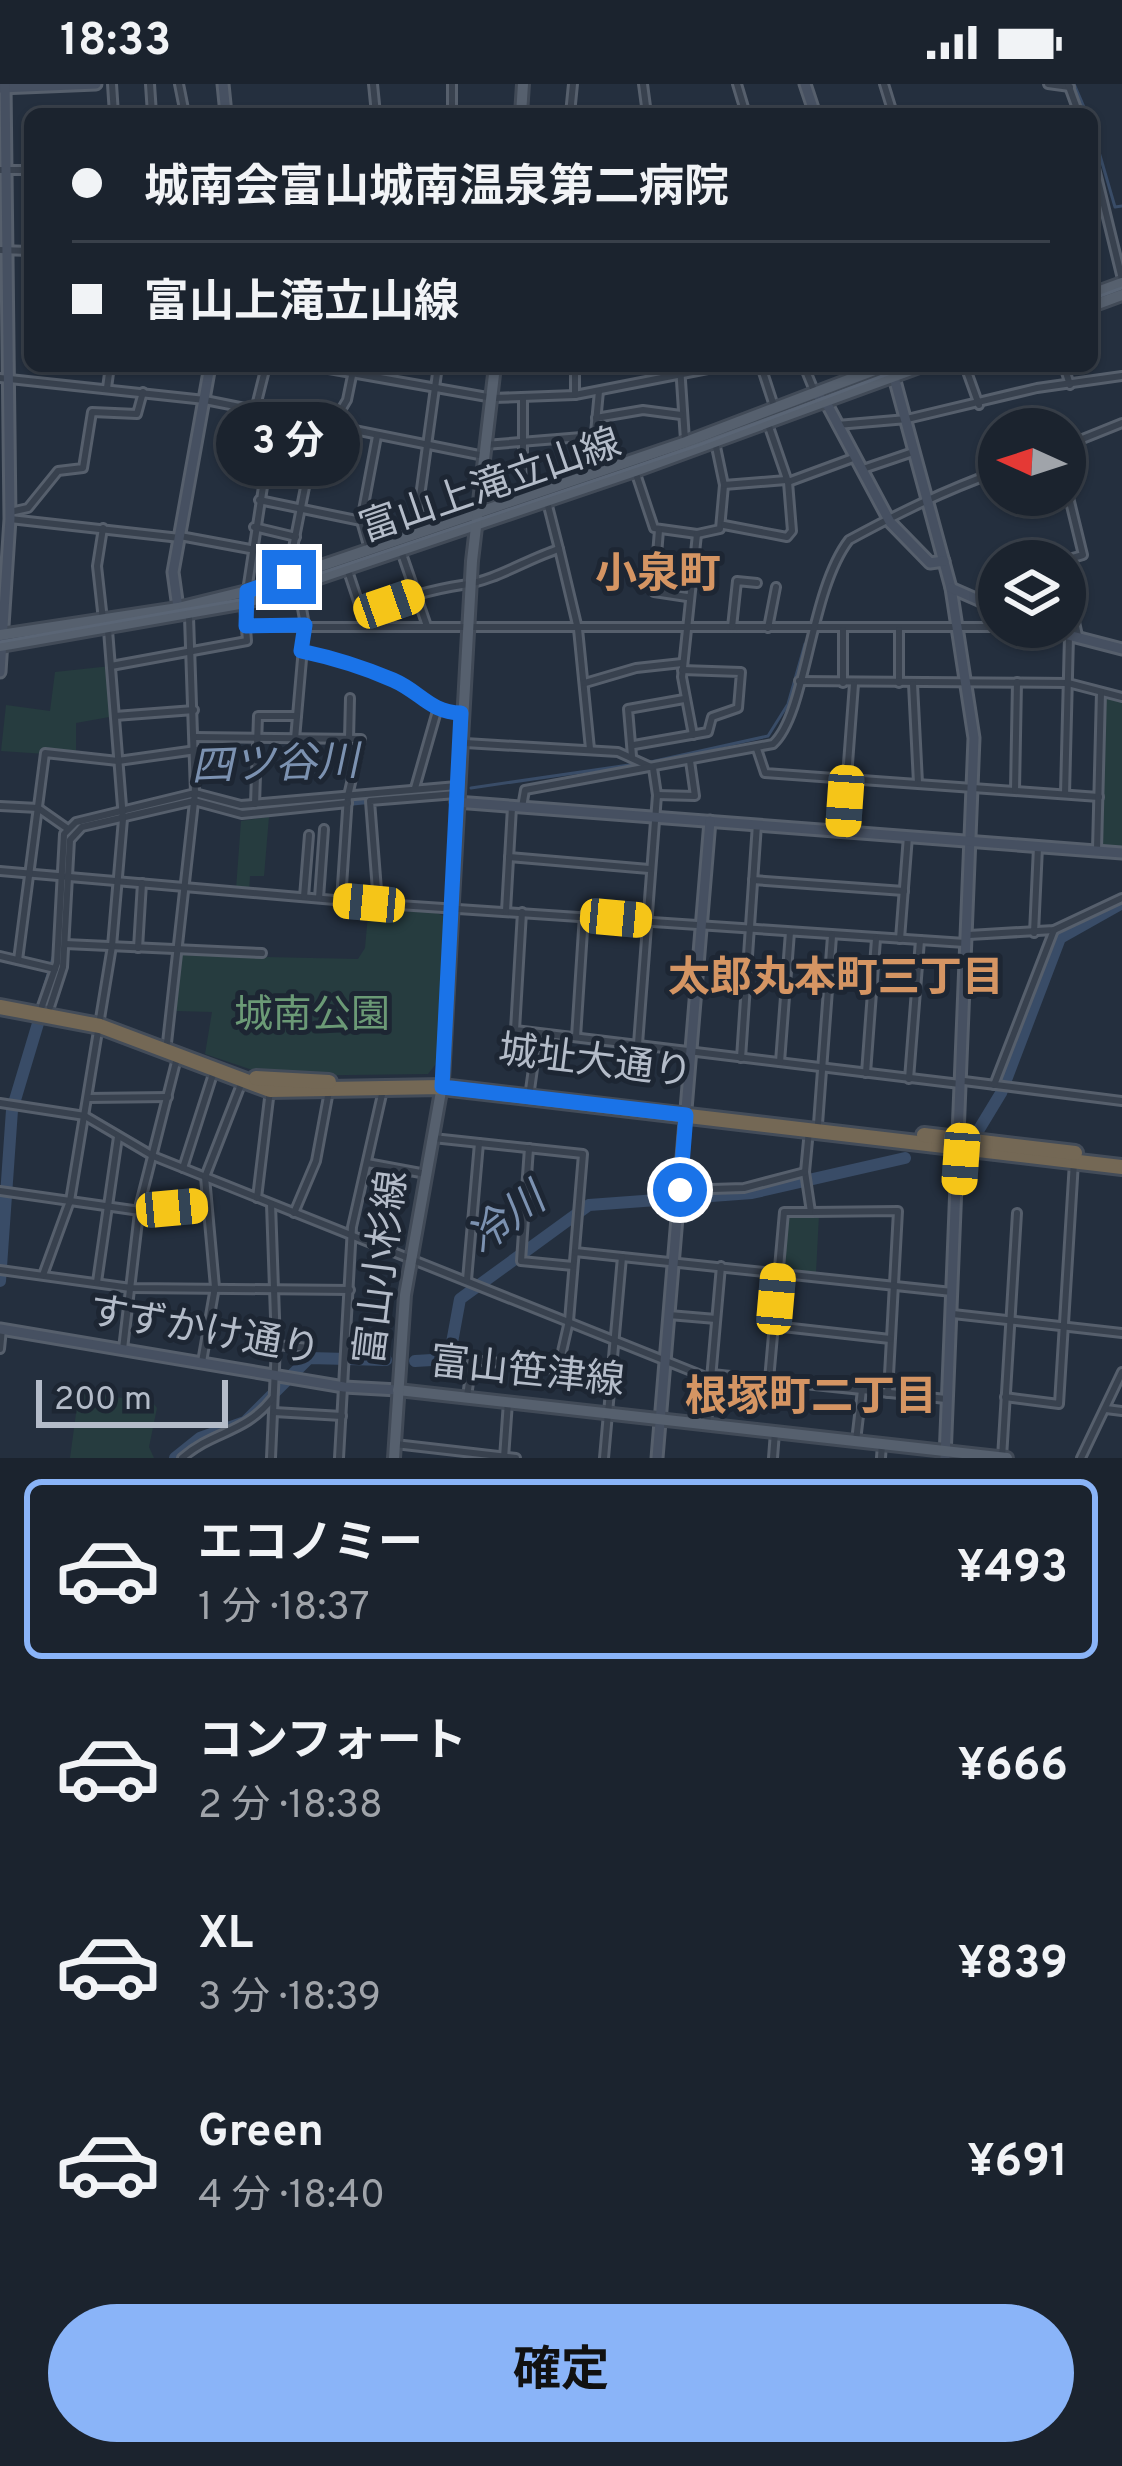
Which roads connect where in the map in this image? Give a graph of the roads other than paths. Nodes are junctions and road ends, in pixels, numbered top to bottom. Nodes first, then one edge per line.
1 (96, 84) edge
2 (1048, 84) edge
3 (1069, 85) edge
4 (4, 86) edge
5 (3, 170) edge
6 (1098, 181) edge
7 (4, 250) edge
8 (1122, 281) edge
9 (4, 319) edge
10 (109, 372) edge
11 (209, 372) edge
12 (264, 372) edge
13 (353, 372) edge
14 (367, 372) edge
15 (437, 372) edge
16 (495, 372) edge
17 (575, 372) edge
18 (670, 372) edge
19 (681, 372) edge
20 (763, 372) edge
21 (807, 372) edge
22 (883, 372) edge
23 (891, 372) edge
24 (967, 372) edge
25 (1066, 372) edge
26 (1122, 376) edge
27 (5, 378) edge
28 (1070, 385) junction
29 (434, 387) junction
30 (107, 388) junction
31 (599, 391) junction
32 (143, 392) junction
33 (575, 394) junction
34 (493, 398) junction
35 (523, 398) junction
36 (820, 398) junction
37 (205, 400) junction
38 (979, 405) junction
39 (775, 409) junction
40 (255, 410) junction
41 (274, 415) junction
42 (681, 415) junction
43 (596, 418) junction
44 (907, 419) junction
45 (768, 423) junction
46 (1122, 424) edge
47 (837, 425) junction
48 (329, 426) junction
49 (5, 436) edge
50 (377, 436) junction
51 (594, 436) junction
52 (1086, 438) edge
53 (686, 442) junction
54 (715, 442) junction
55 (523, 443) junction
56 (426, 445) junction
57 (484, 451) junction
58 (916, 451) junction
59 (853, 458) junction
60 (860, 470) junction
61 (635, 471) junction
62 (598, 472) junction
63 (978, 478) edge
64 (787, 481) junction
65 (724, 484) junction
66 (529, 495) junction
67 (928, 496) junction
68 (259, 500) junction
69 (547, 502) junction
70 (301, 509) junction
71 (8, 510) edge
72 (476, 519) junction
73 (361, 521) junction
74 (890, 522) junction
75 (724, 525) junction
76 (103, 527) junction
77 (254, 527) junction
78 (424, 530) junction
79 (658, 530) junction
80 (697, 534) junction
81 (180, 537) junction
82 (296, 537) junction
83 (5, 543) edge
84 (250, 549) junction
85 (369, 549) junction
86 (559, 549) junction
87 (401, 550) junction
88 (944, 561) junction
89 (347, 568) junction
90 (4, 577) edge
91 (298, 580) junction
92 (470, 582) junction
93 (757, 583) dead end
94 (776, 587) dead end
95 (951, 588) junction
96 (416, 595) junction
97 (246, 597) junction
98 (687, 597) junction
99 (978, 600) edge
100 (183, 612) junction
101 (362, 612) junction
102 (106, 625) junction
103 (305, 625) junction
104 (365, 625) junction
105 (467, 625) junction
106 (246, 626) junction
107 (427, 626) junction
108 (575, 626) junction
109 (684, 626) junction
110 (732, 627) junction
111 (768, 628) junction
112 (959, 628) junction
113 (978, 628) edge
114 (810, 629) junction
115 (843, 629) junction
116 (898, 630) junction
117 (2, 640) edge
118 (1086, 640) edge
119 (1073, 648) edge
120 (1122, 649) edge
121 (301, 651) junction
122 (193, 655) junction
123 (111, 666) junction
124 (682, 666) junction
125 (0, 672) edge
126 (799, 681) junction
127 (969, 682) junction
128 (1017, 682) junction
129 (1068, 682) junction
130 (585, 683) junction
131 (843, 683) junction
132 (899, 683) junction
133 (913, 683) junction
134 (854, 684) junction
135 (1101, 692) junction
136 (350, 698) dead end
137 (1122, 698) edge
138 (686, 699) junction
139 (194, 710) junction
140 (437, 711) junction
141 (461, 713) junction
142 (115, 716) junction
143 (297, 716) junction
144 (693, 734) junction
145 (195, 737) junction
146 (295, 739) junction
147 (349, 739) junction
148 (257, 740) junction
149 (459, 743) junction
150 (634, 745) junction
151 (590, 749) junction
152 (758, 749) junction
153 (196, 750) junction
154 (632, 756) junction
155 (118, 761) junction
156 (690, 761) junction
157 (653, 767) junction
158 (847, 777) junction
159 (918, 783) junction
160 (974, 787) junction
161 (414, 790) junction
162 (1015, 790) junction
163 (456, 794) junction
164 (1065, 794) junction
165 (657, 795) junction
166 (195, 797) junction
167 (1099, 797) junction
168 (348, 800) junction
169 (0, 806) edge
170 (517, 806) junction
171 (38, 808) junction
172 (254, 808) junction
173 (122, 815) junction
174 (655, 817) junction
175 (710, 820) junction
176 (757, 824) junction
177 (68, 829) junction
178 (324, 829) dead end
179 (843, 831) junction
180 (309, 835) dead end
181 (908, 836) junction
182 (972, 840) junction
183 (1038, 846) junction
184 (1097, 850) junction
185 (1122, 853) edge
186 (509, 857) junction
187 (651, 869) junction
188 (0, 871) edge
189 (30, 874) junction
190 (65, 877) junction
191 (753, 880) junction
192 (118, 881) junction
193 (142, 884) junction
194 (188, 887) junction
195 (904, 891) junction
196 (304, 897) junction
197 (319, 898) junction
198 (1122, 898) edge
199 (341, 901) junction
200 (378, 904) junction
201 (452, 909) junction
202 (506, 911) junction
203 (522, 912) junction
204 (584, 915) junction
205 (647, 920) junction
206 (702, 925) junction
207 (750, 928) junction
208 (1054, 930) junction
209 (790, 932) junction
210 (1034, 933) junction
211 (832, 935) junction
212 (876, 938) junction
213 (901, 939) junction
214 (969, 939) junction
215 (920, 940) junction
216 (65, 944) junction
217 (112, 946) junction
218 (139, 948) junction
219 (179, 950) junction
220 (262, 953) dead end
221 (0, 956) edge
222 (18, 960) junction
223 (55, 969) junction
224 (0, 1003) edge
225 (45, 1009) junction
226 (100, 1021) junction
227 (538, 1034) junction
228 (576, 1037) junction
229 (167, 1043) junction
230 (638, 1044) junction
231 (692, 1052) junction
232 (178, 1056) junction
233 (741, 1058) junction
234 (780, 1062) junction
235 (822, 1068) junction
236 (214, 1070) junction
237 (866, 1073) junction
238 (909, 1079) junction
239 (242, 1082) junction
240 (963, 1083) junction
241 (442, 1084) junction
242 (994, 1085) junction
243 (270, 1090) junction
244 (383, 1090) junction
245 (530, 1090) junction
246 (329, 1091) junction
247 (168, 1097) junction
248 (88, 1098) junction
249 (1122, 1101) edge
250 (0, 1103) edge
251 (686, 1111) junction
252 (85, 1116) junction
253 (814, 1126) junction
254 (118, 1136) junction
255 (433, 1138) junction
256 (479, 1143) junction
257 (961, 1144) junction
258 (529, 1148) junction
259 (153, 1156) junction
260 (1074, 1162) junction
261 (1122, 1162) edge
262 (367, 1163) junction
263 (183, 1168) junction
264 (805, 1172) junction
265 (425, 1174) junction
266 (205, 1177) junction
267 (0, 1191) edge
268 (679, 1195) junction
269 (257, 1198) junction
270 (70, 1201) junction
271 (271, 1204) junction
272 (106, 1205) junction
273 (206, 1205) junction
274 (140, 1211) junction
275 (811, 1212) junction
276 (294, 1213) junction
277 (1017, 1213) dead end
278 (352, 1236) junction
279 (575, 1252) junction
280 (622, 1256) junction
281 (410, 1259) junction
282 (674, 1260) junction
283 (574, 1265) junction
284 (721, 1266) junction
285 (0, 1270) edge
286 (779, 1272) junction
287 (43, 1274) junction
288 (466, 1280) junction
289 (97, 1282) junction
290 (894, 1284) junction
291 (274, 1286) junction
292 (215, 1287) junction
293 (131, 1288) junction
294 (350, 1290) junction
295 (952, 1292) junction
296 (951, 1313) junction
297 (669, 1316) junction
298 (716, 1319) junction
299 (569, 1321) junction
300 (1011, 1321) junction
301 (774, 1326) junction
302 (1064, 1326) junction
303 (1, 1329) edge
304 (1122, 1333) edge
305 (891, 1339) junction
306 (615, 1341) junction
307 (276, 1345) junction
308 (0, 1348) edge
309 (310, 1348) dead end
310 (123, 1349) junction
311 (664, 1361) junction
312 (202, 1362) junction
313 (558, 1369) junction
314 (1122, 1372) edge
315 (275, 1375) junction
316 (612, 1375) junction
317 (711, 1376) junction
318 (770, 1380) junction
319 (344, 1387) junction
320 (398, 1390) junction
321 (862, 1390) junction
322 (888, 1393) junction
323 (274, 1396) junction
324 (467, 1397) junction
325 (1006, 1397) junction
326 (946, 1399) junction
327 (508, 1402) junction
328 (1106, 1409) junction
329 (1122, 1411) edge
330 (274, 1412) junction
331 (608, 1413) junction
332 (342, 1416) junction
333 (661, 1420) junction
334 (707, 1424) junction
335 (776, 1431) junction
336 (856, 1442) junction
337 (394, 1451) edge
338 (882, 1451) edge
339 (455, 1455) edge
340 (945, 1455) edge
341 (504, 1457) edge
342 (182, 1458) edge
343 (271, 1458) edge
344 (339, 1458) edge
345 (516, 1458) edge
346 (604, 1458) edge
347 (657, 1458) edge
348 (773, 1458) edge
349 (1005, 1458) edge
350 (1082, 1458) edge

1 - 4 street
2 - 3 street
4 - 5 street
5 - 7 street
6 - 8 street
7 - 9 street
9 - 27 street
10 - 30 street
11 - 37 street
12 - 40 street
13 - 48 street
14 - 29 street
15 - 29 street
16 - 34 main road, 富山小杉線
17 - 33 street
18 - 31 street
19 - 42 street
20 - 39 street
21 - 36 street
22 - 36 main road, 富山上滝立山線
23 - 44 street
24 - 38 street
25 - 28 street
26 - 28 street
27 - 30 street
27 - 49 street
28 - 38 street
29 - 34 street
29 - 56 street
30 - 32 street
31 - 33 street
31 - 43 street
32 - 37 street
32 - 71 street
33 - 35 street
34 - 35 street
34 - 57 main road, 富山小杉線
35 - 55 street
36 - 39 main road, 富山上滝立山線
36 - 45 main road, 富山上滝立山線
36 - 47 street
37 - 40 street
37 - 81 street
38 - 44 street
39 - 53 main road, 富山上滝立山線
40 - 41 street
41 - 48 street
41 - 68 street
42 - 43 street
42 - 53 street
43 - 51 street
44 - 47 street
44 - 58 street
45 - 54 main road, 富山上滝立山線
45 - 64 street
46 - 52 street
47 - 59 street
48 - 50 street
48 - 70 street
49 - 71 street
50 - 56 street
50 - 73 street
51 - 55 street
51 - 62 street
53 - 62 main road, 富山上滝立山線
54 - 61 main road, 富山上滝立山線
54 - 65 street
55 - 57 street
55 - 66 street
56 - 57 street
56 - 78 street
57 - 72 main road, 富山小杉線
58 - 60 street
58 - 67 street
59 - 60 street
59 - 64 street
60 - 74 street
61 - 69 main road, 富山上滝立山線
61 - 79 street
62 - 66 main road, 富山上滝立山線
63 - 67 street
64 - 65 street
64 - 75 street
65 - 75 street
66 - 72 main road, 富山上滝立山線
67 - 74 street
67 - 88 street
68 - 70 street
68 - 77 street
69 - 72 main road, 富山上滝立山線
69 - 86 street
70 - 73 street
70 - 82 street
71 - 76 street
71 - 83 street
72 - 78 main road, 富山上滝立山線
72 - 87 main road, 富山上滝立山線
72 - 92 main road, 富山小杉線
73 - 85 street
74 - 88 street
74 - 114 street
75 - 80 street
76 - 81 street
76 - 102 street
77 - 82 street
77 - 84 street
78 - 85 main road, 富山上滝立山線
79 - 80 street
79 - 98 street
80 - 98 street
81 - 84 street
81 - 100 street
82 - 91 street
83 - 90 street
84 - 97 street
85 - 91 main road, 富山上滝立山線
86 - 92 street
86 - 108 street
87 - 89 main road, 富山上滝立山線
87 - 96 street
88 - 95 street
89 - 91 main road, 富山上滝立山線
89 - 101 street
90 - 117 street
91 - 97 main road, 富山上滝立山線
91 - 103 street
92 - 96 street
92 - 105 main road, 富山小杉線
93 - 110 street
94 - 111 street
95 - 99 street
95 - 112 street
96 - 101 street
96 - 107 street
97 - 100 main road, 富山上滝立山線
97 - 106 street
98 - 109 street
100 - 102 main road, 富山上滝立山線
100 - 122 street
101 - 104 street
102 - 117 main road, 富山上滝立山線
102 - 123 street
103 - 104 street
103 - 106 street
103 - 121 street
104 - 107 street
105 - 107 street
105 - 108 street
105 - 141 main road, 富山小杉線
106 - 122 street
108 - 109 street
108 - 130 street
109 - 110 street
109 - 124 street
110 - 111 street
111 - 114 street
112 - 113 street
112 - 116 street
112 - 127 street
114 - 115 street
114 - 126 street
115 - 116 street
115 - 131 street
116 - 132 street
117 - 125 street
118 - 120 street
119 - 129 street
121 - 140 street
121 - 143 street
122 - 123 street
122 - 139 street
123 - 142 street
124 - 130 street
124 - 138 street
124 - 144 street
126 - 131 street
126 - 152 street
127 - 128 street
127 - 133 street
127 - 160 street
128 - 129 street
128 - 162 street
129 - 135 street
129 - 164 street
130 - 151 street
131 - 134 street
132 - 133 street
132 - 134 street
133 - 159 street
134 - 158 street
135 - 137 street
135 - 167 street
136 - 147 street
138 - 144 street
138 - 150 street
139 - 142 street
139 - 145 street
140 - 141 street
140 - 161 street
141 - 149 main road, 富山小杉線
142 - 155 street
143 - 146 street
143 - 148 street
144 - 150 street
145 - 148 street
145 - 153 street
146 - 147 street
146 - 148 street
147 - 168 street
148 - 172 street
149 - 151 street
149 - 163 main road, 富山小杉線
150 - 154 street
151 - 154 street
152 - 156 street
152 - 158 street
153 - 155 street
153 - 166 street
154 - 157 street
155 - 171 street
155 - 173 street
156 - 157 street
156 - 165 street
157 - 165 street
157 - 170 street
158 - 159 street
158 - 179 street
159 - 160 street
160 - 162 street
160 - 182 street
161 - 163 street
161 - 168 street
162 - 164 street
163 - 170 street
163 - 200 street
163 - 201 main road, 富山小杉線
164 - 167 street
165 - 174 street
166 - 172 street
166 - 173 street
166 - 194 street
167 - 184 street
168 - 172 street
168 - 199 street
169 - 171 street
170 - 174 street
170 - 186 street
171 - 177 street
171 - 189 street
173 - 177 street
173 - 190 street
173 - 192 street
174 - 175 street
174 - 187 street
175 - 176 street
175 - 206 street
176 - 179 street
176 - 191 street
177 - 190 street
178 - 197 street
179 - 181 street
180 - 196 street
181 - 182 street
181 - 195 street
182 - 183 street
182 - 214 street
183 - 184 street
183 - 210 street
184 - 185 street
186 - 187 street
186 - 202 street
187 - 205 street
188 - 189 street
189 - 190 street
189 - 222 street
190 - 192 street
190 - 216 street
190 - 223 street
191 - 195 street
191 - 207 street
192 - 193 street
192 - 217 street
193 - 194 street
193 - 218 street
194 - 196 street
194 - 219 street
195 - 213 street
196 - 197 street
197 - 199 street
198 - 208 street
199 - 200 street
200 - 201 street
201 - 202 street
201 - 241 main road, 富山小杉線
202 - 203 street
203 - 204 street
203 - 227 street
204 - 205 street
204 - 228 street
205 - 206 street
205 - 230 street
206 - 207 street
206 - 231 street
207 - 209 street
207 - 233 street
208 - 210 street
208 - 242 street
209 - 211 street
209 - 234 street
210 - 214 street
211 - 212 street
211 - 235 street
212 - 213 street
212 - 237 street
213 - 215 street
214 - 215 street
214 - 240 street
215 - 238 street
216 - 217 street
216 - 225 street
217 - 218 street
217 - 226 street
218 - 219 street
219 - 220 street
219 - 229 street
221 - 222 street
222 - 223 street
223 - 225 street
224 - 225 highway, 城址大通り
225 - 226 highway, 城址大通り
226 - 229 highway, 城址大通り
226 - 232 highway, 城址大通り
226 - 248 street
227 - 228 street
227 - 245 street
228 - 230 street
229 - 241 highway, 城址大通り
230 - 231 street
231 - 233 street
231 - 251 street
232 - 236 highway, 城址大通り
232 - 247 street
233 - 234 street
234 - 235 street
235 - 237 street
235 - 253 street
236 - 239 highway, 城址大通り
236 - 263 street
237 - 238 street
238 - 240 street
239 - 243 highway, 城址大通り
239 - 266 street
240 - 242 street
240 - 257 street
241 - 244 highway, 城址大通り
241 - 245 highway, 城址大通り
241 - 251 highway, 城址大通り
241 - 255 main road, 富山小杉線
242 - 249 street
243 - 246 highway, 城址大通り
243 - 269 street
244 - 246 highway, 城址大通り
244 - 262 street
245 - 251 highway, 城址大通り
246 - 276 street
247 - 248 street
247 - 259 street
248 - 252 street
250 - 252 street
251 - 253 highway, 城址大通り
251 - 268 street
252 - 254 street
252 - 270 street
253 - 257 highway, 城址大通り
253 - 264 street
254 - 259 street
254 - 272 street
255 - 256 street
255 - 265 main road, 富山小杉線
256 - 258 street
256 - 288 street
257 - 260 highway, 城址大通り
257 - 261 highway, 城址大通り
257 - 295 street
258 - 279 street
258 - 283 street
259 - 263 street
259 - 274 street
260 - 261 highway, 城址大通り
260 - 302 street
262 - 265 street
262 - 278 street
263 - 266 street
264 - 268 street
264 - 275 street
265 - 281 main road, 富山小杉線
266 - 269 street
266 - 273 street
267 - 270 street
268 - 282 street
269 - 271 street
270 - 272 street
270 - 287 street
271 - 276 street
271 - 291 street
272 - 274 street
272 - 289 street
273 - 274 street
273 - 292 street
274 - 293 street
275 - 286 street
275 - 290 street
276 - 278 street
277 - 300 street
278 - 281 street
278 - 294 street
279 - 280 street
279 - 283 street
280 - 282 street
280 - 306 street
281 - 288 street
281 - 320 main road, 富山小杉線
282 - 284 street
282 - 297 street
283 - 299 street
284 - 286 street
284 - 298 street
285 - 287 street
286 - 290 street
286 - 301 street
287 - 289 street
288 - 299 street
289 - 293 street
290 - 295 street
290 - 305 street
291 - 292 street
291 - 294 street
291 - 307 street
292 - 293 street
292 - 312 street
293 - 310 street
294 - 319 street
295 - 296 street
296 - 300 street
296 - 326 street
297 - 298 street
297 - 311 street
298 - 317 street
299 - 306 street
299 - 313 street
300 - 302 street
300 - 325 street
301 - 305 street
301 - 318 street
302 - 304 street
302 - 325 street
303 - 308 street
303 - 310 street, すずかけ通り
305 - 322 street
306 - 311 street
306 - 316 street
307 - 309 street
307 - 315 street
310 - 312 street, すずかけ通り
311 - 317 street
311 - 333 street
312 - 315 street, すずかけ通り
313 - 316 street
313 - 324 street
314 - 328 street
315 - 319 street, すずかけ通り
315 - 323 street
316 - 331 street
317 - 318 street
317 - 334 street
318 - 321 street
319 - 320 street, すずかけ通り
319 - 332 street
320 - 324 main road, 富山笹津線
320 - 337 main road, 富山小杉線
321 - 322 street
321 - 336 street
322 - 326 street
323 - 330 street
323 - 342 street
324 - 327 main road, 富山笹津線
325 - 349 street
326 - 340 street
327 - 331 main road, 富山笹津線
327 - 341 street
328 - 329 street
328 - 350 street
330 - 332 street
330 - 343 street
331 - 333 main road, 富山笹津線
331 - 346 street
332 - 344 street
333 - 334 main road, 富山笹津線
333 - 347 street
334 - 335 main road, 富山笹津線
335 - 336 main road, 富山笹津線
335 - 348 street
336 - 338 main road, 富山笹津線
337 - 339 street
338 - 340 main road, 富山笹津線
339 - 341 street
340 - 349 main road, 富山笹津線
341 - 345 street

